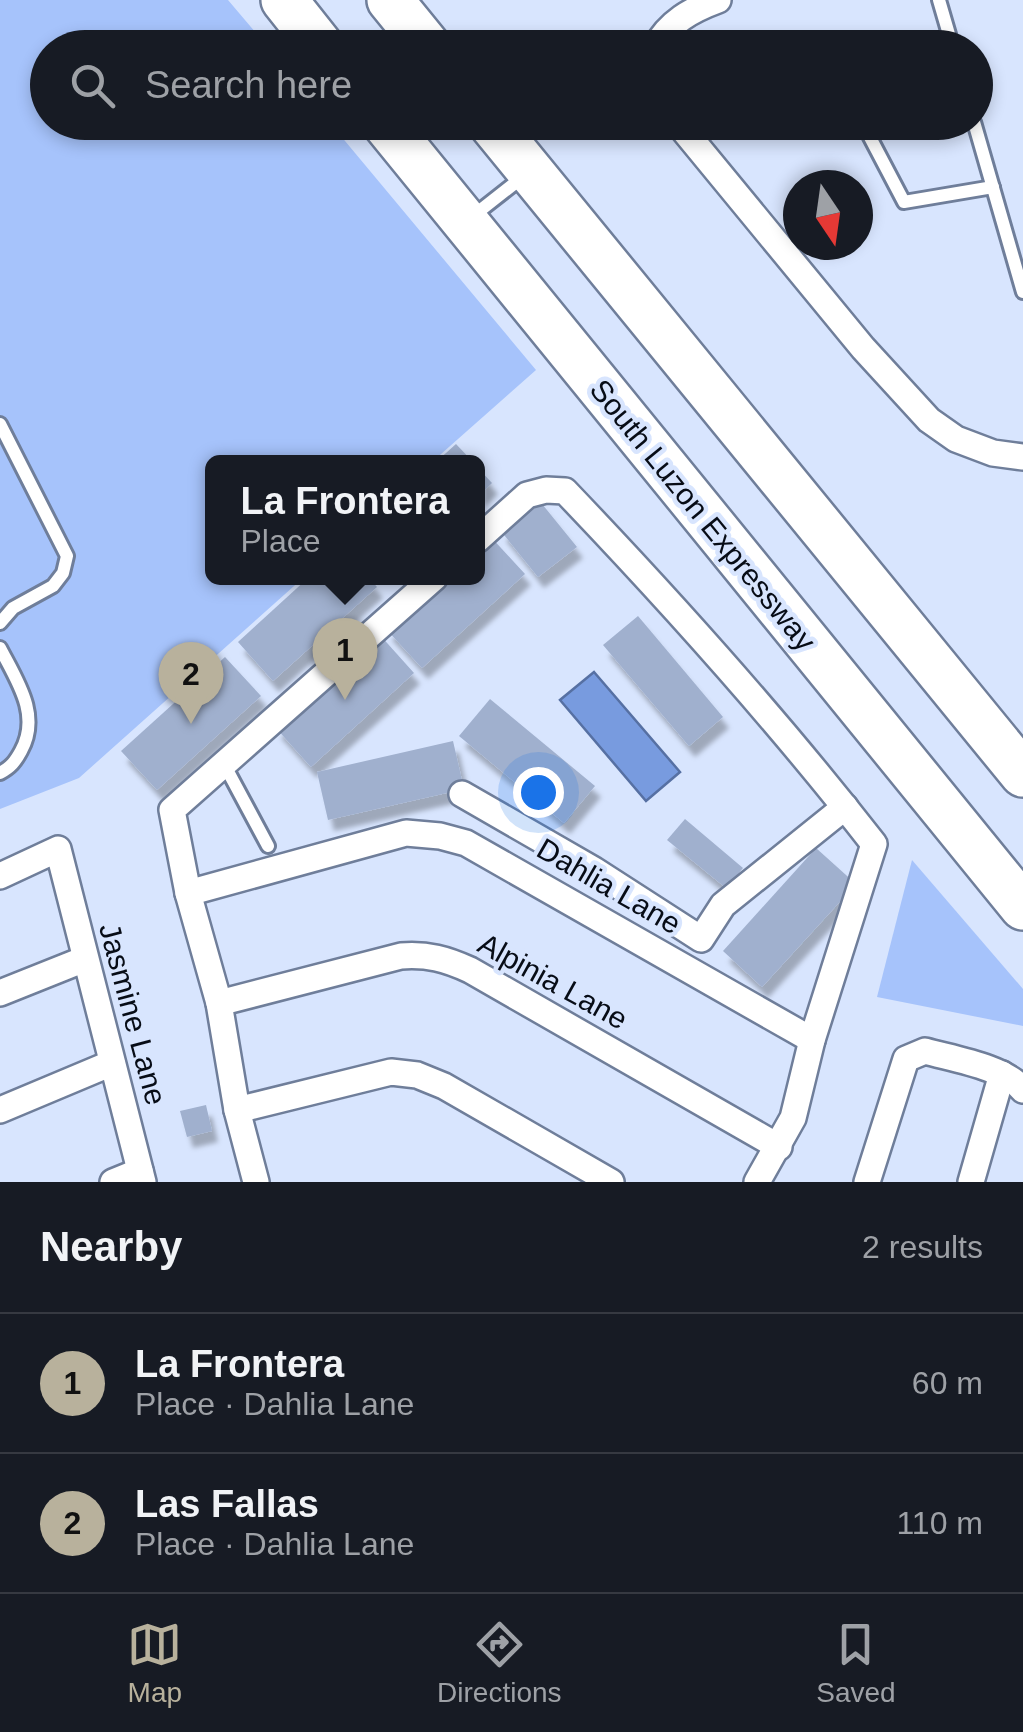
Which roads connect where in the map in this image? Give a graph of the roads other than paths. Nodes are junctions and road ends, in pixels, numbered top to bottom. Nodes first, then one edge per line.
1 (284, 0) edge
2 (390, 0) edge
3 (718, 0) edge
4 (939, 0) edge
5 (308, 30) edge
6 (414, 30) edge
7 (666, 30) edge
8 (947, 30) edge
9 (399, 140) edge
10 (505, 140) edge
11 (692, 140) edge
12 (871, 140) edge
13 (979, 140) edge
14 (530, 171) junction
15 (993, 187) junction
16 (465, 222) junction
17 (1023, 292) edge
18 (0, 424) edge
19 (1023, 456) edge
20 (485, 532) edge
21 (426, 585) edge
22 (0, 623) edge
23 (0, 648) edge
24 (224, 764) junction
25 (0, 773) edge
26 (1023, 774) edge
27 (462, 794) dead end
28 (845, 807) junction
29 (268, 846) dead end
30 (0, 876) edge
31 (188, 893) junction
32 (1023, 907) edge
33 (85, 959) junction
34 (0, 993) edge
35 (218, 1003) junction
36 (812, 1040) junction
37 (112, 1063) junction
38 (1013, 1082) edge
39 (0, 1110) edge
40 (237, 1110) junction
41 (779, 1147) junction
42 (141, 1176) edge
43 (113, 1182) edge
44 (256, 1182) edge
45 (611, 1182) edge
46 (757, 1182) edge
47 (867, 1182) edge
48 (970, 1182) edge

1 - 5 highway
2 - 6 highway
3 - 7 street
4 - 8 lane
9 - 16 highway, South Luzon Expressway
10 - 14 highway
11 - 19 street
12 - 15 lane
13 - 15 lane
14 - 16 lane
14 - 26 highway
15 - 17 lane
16 - 32 highway, South Luzon Expressway
18 - 22 lane
20 - 28 street
21 - 24 street
23 - 25 lane
24 - 29 lane
24 - 31 street
27 - 28 street
28 - 36 street
30 - 33 street, Jasmine Lane
31 - 35 street
31 - 36 street, Dahlia Lane
33 - 34 street
33 - 37 street, Jasmine Lane
35 - 40 street
35 - 41 street, Alpinia Lane
36 - 41 street
37 - 39 street
37 - 42 street, Jasmine Lane
38 - 47 street
38 - 48 street
40 - 44 street
40 - 45 street
41 - 46 street
42 - 43 street

